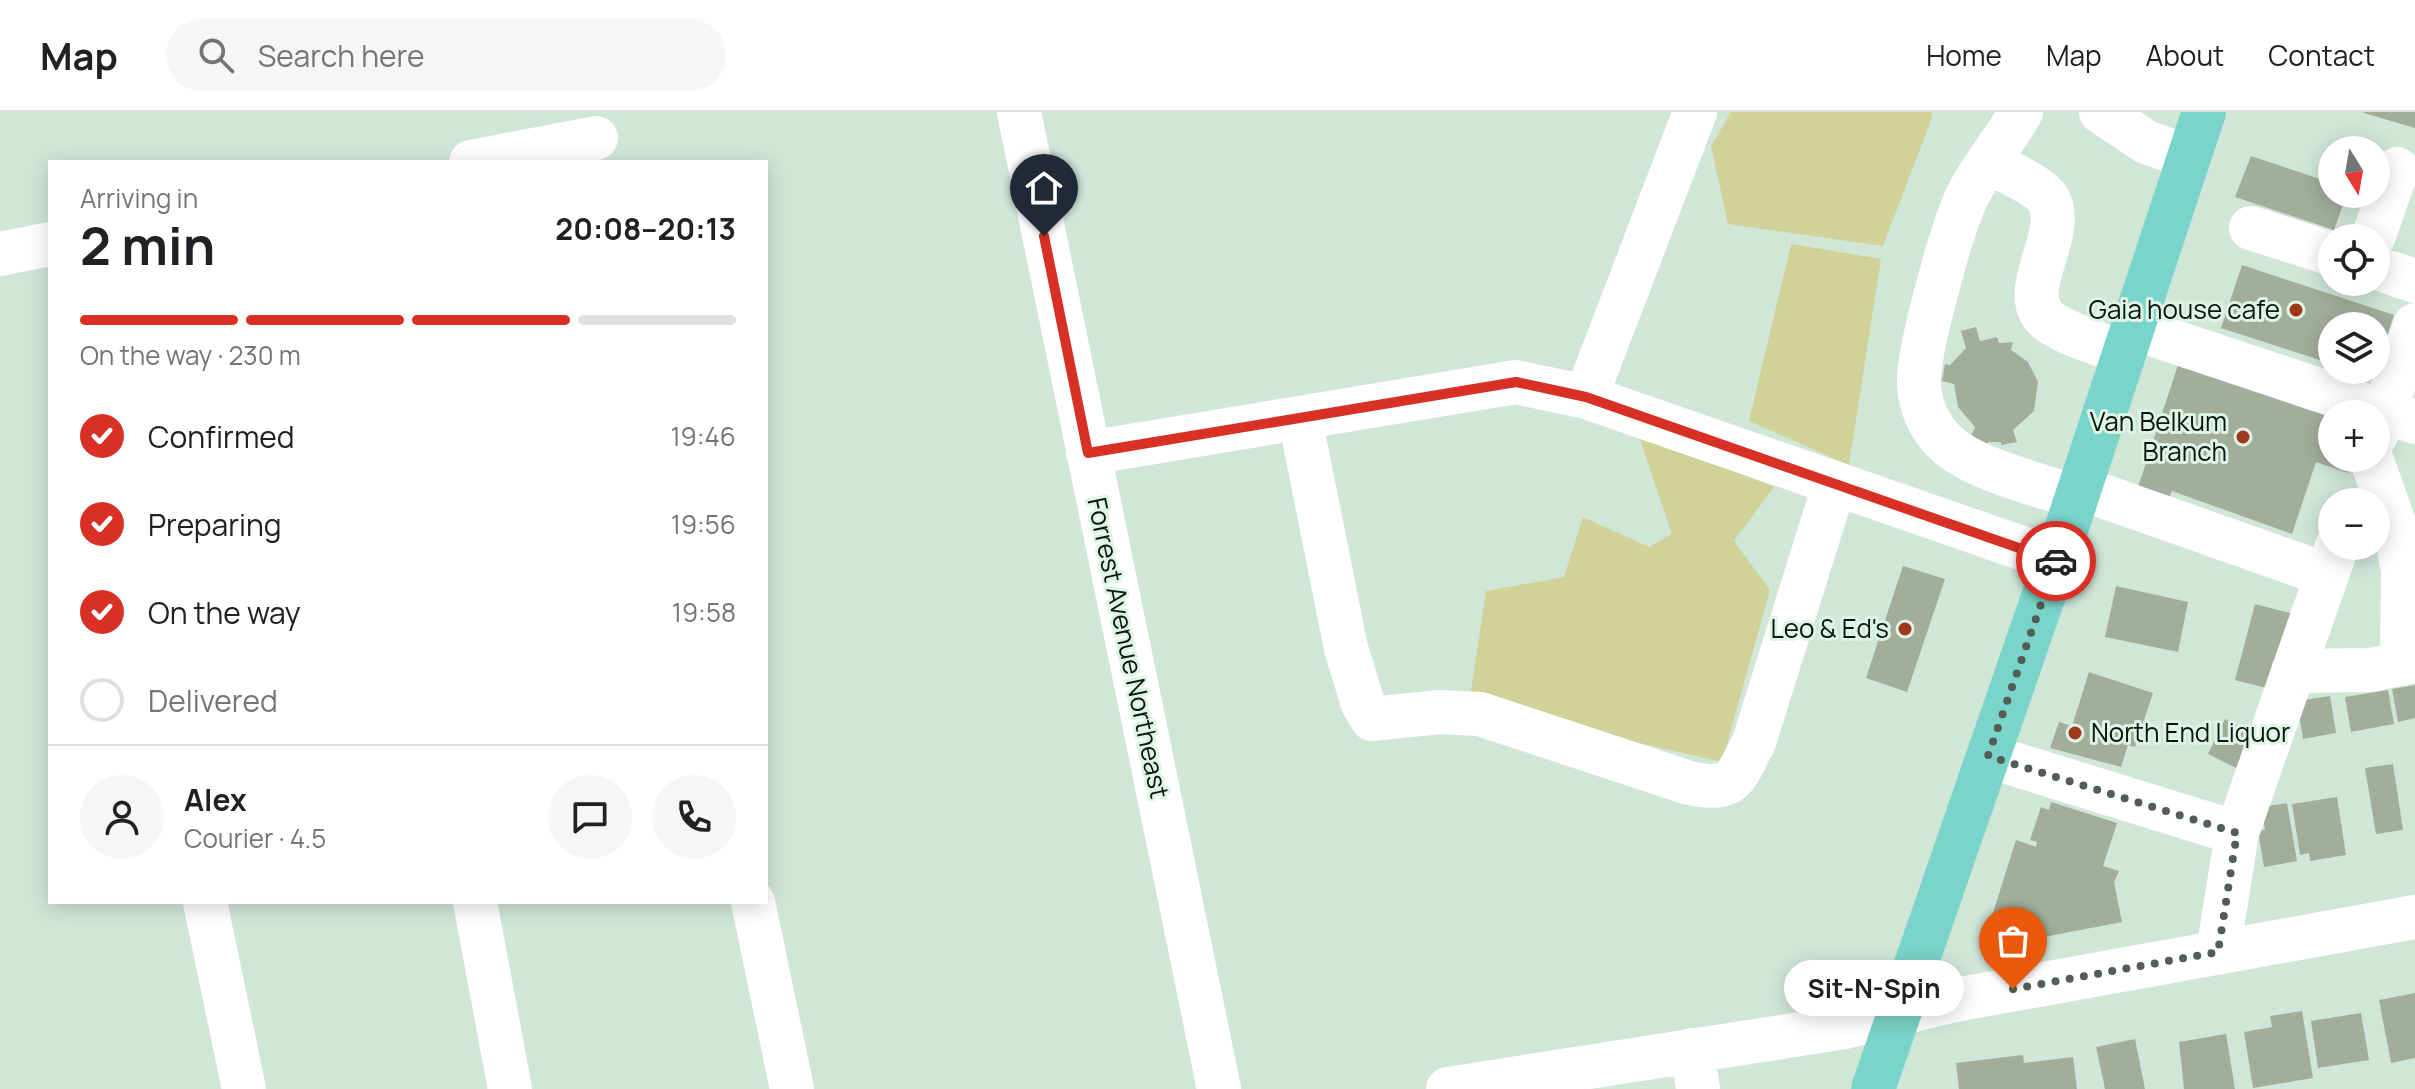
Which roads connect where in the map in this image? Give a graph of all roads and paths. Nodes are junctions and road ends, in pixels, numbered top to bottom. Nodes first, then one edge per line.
1 (1019, 112) edge
2 (1695, 112) edge
3 (2021, 112) edge
4 (2101, 112) edge
5 (2204, 112) edge
6 (596, 137) edge
7 (2189, 157) junction
8 (481, 160) edge
9 (1991, 163) junction
10 (2397, 169) dead end
11 (2378, 224) edge
12 (2251, 228) dead end
13 (48, 244) edge
14 (2318, 250) edge
15 (0, 254) edge
16 (2390, 273) edge
17 (2415, 281) edge
18 (2415, 325) edge
19 (2128, 341) junction
20 (1586, 397) junction
21 (1300, 418) junction
22 (2392, 423) edge
23 (1088, 453) junction
24 (2375, 472) edge
25 (1835, 483) junction
26 (2078, 493) junction
27 (2318, 556) edge
28 (2056, 560) junction
29 (2332, 560) edge
30 (2408, 662) edge
31 (2293, 671) junction
32 (1988, 756) junction
33 (2237, 833) junction
34 (205, 904) edge
35 (475, 904) edge
36 (753, 904) edge
37 (2415, 917) edge
38 (2218, 952) junction
39 (1898, 1015) junction
40 (1695, 1070) edge
41 (244, 1089) edge
42 (510, 1089) edge
43 (792, 1089) edge
44 (1219, 1089) edge
45 (1448, 1089) edge
46 (1873, 1089) edge

1 - 23 street, Forrest Avenue Northeast
2 - 20 street
3 - 9 street
4 - 7 street
5 - 7 main road
6 - 8 street
7 - 19 main road
9 - 19 street
9 - 26 street
10 - 11 street
12 - 14 street
13 - 15 street
16 - 17 street
18 - 22 street
19 - 22 street
19 - 26 main road
20 - 21 street
20 - 25 street
21 - 23 street
21 - 25 street
23 - 44 street, Forrest Avenue Northeast
24 - 30 street
25 - 28 street
26 - 27 street
26 - 28 main road
28 - 32 main road
29 - 31 street
30 - 31 street
31 - 33 street
32 - 33 street
32 - 39 main road
33 - 38 street
34 - 41 street
35 - 42 street
36 - 43 street
37 - 38 street
38 - 39 street
39 - 40 street
39 - 46 main road
40 - 45 street

